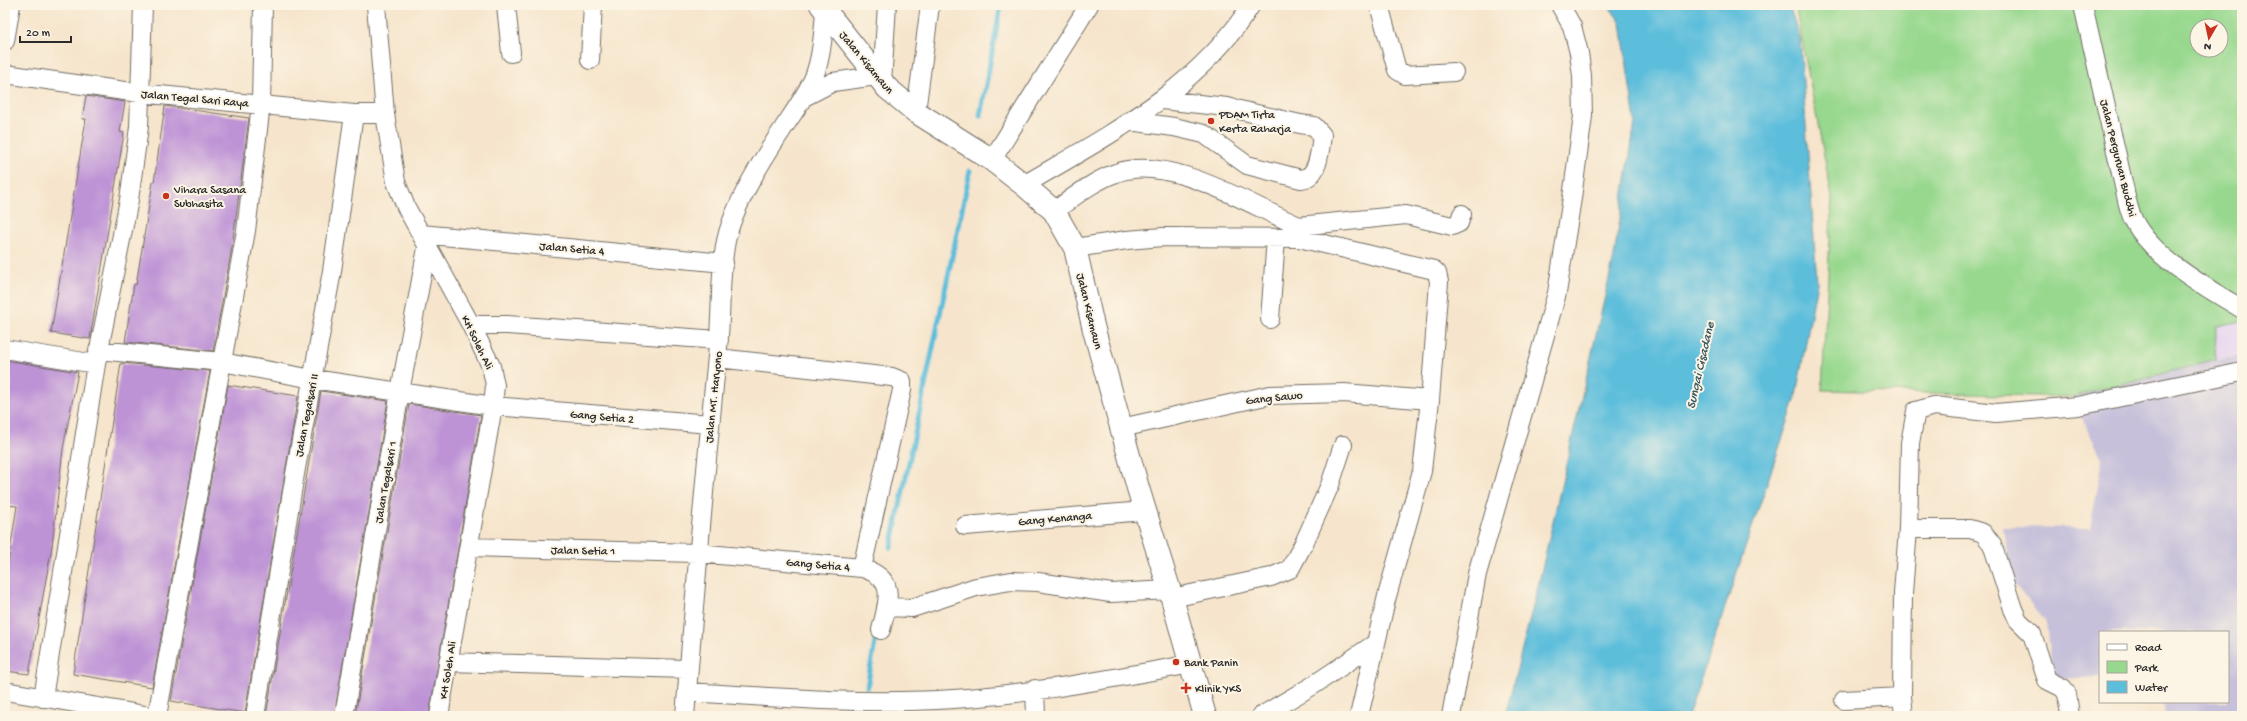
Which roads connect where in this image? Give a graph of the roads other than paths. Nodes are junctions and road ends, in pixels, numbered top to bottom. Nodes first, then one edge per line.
1 (11, 5) edge
2 (143, 5) edge
3 (263, 5) edge
4 (376, 5) edge
5 (506, 5) edge
6 (593, 5) edge
7 (888, 5) edge
8 (930, 5) edge
9 (1089, 5) edge
10 (1251, 5) edge
11 (1379, 5) edge
12 (1560, 5) edge
13 (2083, 5) edge
14 (823, 8) edge
15 (5, 41) edge
16 (511, 52) dead end
17 (590, 60) dead end
18 (1454, 72) dead end
19 (5, 74) edge
20 (879, 79) junction
21 (139, 93) junction
22 (804, 97) junction
23 (1162, 100) junction
24 (261, 104) junction
25 (916, 112) junction
26 (354, 114) junction
27 (385, 114) junction
28 (1129, 121) junction
29 (992, 160) junction
30 (1024, 185) junction
31 (1054, 211) junction
32 (1462, 214) dead end
33 (1299, 232) junction
34 (1276, 238) junction
35 (424, 241) junction
36 (1075, 248) junction
37 (724, 263) junction
38 (2242, 309) edge
39 (1270, 319) dead end
40 (471, 324) junction
41 (719, 340) junction
42 (5, 349) edge
43 (97, 357) junction
44 (717, 358) junction
45 (222, 362) junction
46 (2242, 372) edge
47 (313, 379) junction
48 (400, 392) junction
49 (1430, 400) junction
50 (493, 406) junction
51 (710, 424) junction
52 (1121, 428) junction
53 (1343, 445) dead end
54 (1144, 510) junction
55 (965, 526) dead end
56 (1908, 530) junction
57 (469, 547) junction
58 (697, 553) junction
59 (862, 568) junction
60 (1171, 594) junction
61 (886, 607) junction
62 (881, 630) dead end
63 (1376, 644) junction
64 (448, 662) junction
65 (1192, 664) junction
66 (687, 669) junction
67 (1035, 690) junction
68 (5, 691) edge
69 (687, 692) junction
70 (1902, 697) junction
71 (44, 698) junction
72 (1844, 700) dead end
73 (938, 708) edge
74 (72, 710) edge
75 (151, 716) edge
76 (157, 716) edge
77 (255, 716) edge
78 (344, 716) edge
79 (439, 716) edge
80 (685, 716) edge
81 (1036, 716) edge
82 (1206, 716) edge
83 (1260, 716) edge
84 (1359, 716) edge
85 (1451, 716) edge
86 (1904, 716) edge
87 (2070, 716) edge

1 - 15 street
2 - 21 street
3 - 24 street
4 - 27 street, KH Soleh Ali
5 - 16 street
6 - 17 street
7 - 20 street
8 - 25 street
9 - 29 street
10 - 23 street
11 - 18 street
12 - 85 street
13 - 38 street, Jalan Perguruan Buddhi
14 - 20 main road, Jalan Kisamaun
14 - 22 street, Jalan MT. Haryono
19 - 21 street, Jalan Tegal Sari Raya
20 - 22 street, Jalan MT. Haryono
20 - 25 main road, Jalan Kisamaun
21 - 24 street, Jalan Tegal Sari Raya
21 - 43 street
22 - 37 street, Jalan MT. Haryono
23 - 28 street
23 - 28 street
24 - 26 street, Jalan Tegal Sari Raya
24 - 45 street
25 - 29 main road, Jalan Kisamaun
26 - 27 street, Jalan Tegal Sari Raya
26 - 47 street, Jalan Tegalsari II
27 - 35 street, KH Soleh Ali
28 - 30 street
29 - 30 main road, Jalan Kisamaun
30 - 31 main road, Jalan Kisamaun
31 - 33 street
31 - 36 main road, Jalan Kisamaun
32 - 33 street
33 - 34 street
33 - 49 street
34 - 36 street
34 - 39 street
35 - 37 street, Jalan Setia 4
35 - 40 street, KH Soleh Ali
35 - 48 street, Jalan Tegalsari 1
36 - 52 main road, Jalan Kisamaun
37 - 41 street, Jalan MT. Haryono
40 - 41 street
40 - 50 street, KH Soleh Ali
41 - 44 street, Jalan MT. Haryono
42 - 43 street, Gang Setia 2
43 - 45 street, Gang Setia 2
43 - 71 street
44 - 51 street, Jalan MT. Haryono
44 - 59 street
45 - 47 street, Gang Setia 2
45 - 76 street
46 - 56 street
47 - 48 street, Gang Setia 2
47 - 77 street, Jalan Tegalsari II
48 - 50 street, Gang Setia 2
48 - 78 street, Jalan Tegalsari 1
49 - 52 street, Gang Sawo
49 - 63 street
50 - 51 street, Gang Setia 2
50 - 57 street, KH Soleh Ali
51 - 58 street, Jalan MT. Haryono
52 - 54 main road, Jalan Kisamaun
53 - 60 street
54 - 55 street, Gang Kenanga
54 - 60 main road, Jalan Kisamaun
56 - 70 street
56 - 87 street
57 - 58 street, Jalan Setia 1
57 - 64 street, KH Soleh Ali
58 - 59 street, Gang Setia 4
58 - 66 street, Jalan MT. Haryono
59 - 61 street, Gang Setia 4
60 - 61 street
60 - 65 main road, Jalan Kisamaun
61 - 62 street, Gang Setia 4
63 - 83 street
63 - 84 street
64 - 66 street
64 - 79 street, KH Soleh Ali
65 - 67 street
65 - 82 main road, Jalan Kisamaun
66 - 69 street, Jalan MT. Haryono
67 - 73 street
67 - 81 street
68 - 71 street
69 - 73 street
69 - 80 street, Jalan MT. Haryono
70 - 72 street
70 - 86 street
71 - 74 street
74 - 75 street

